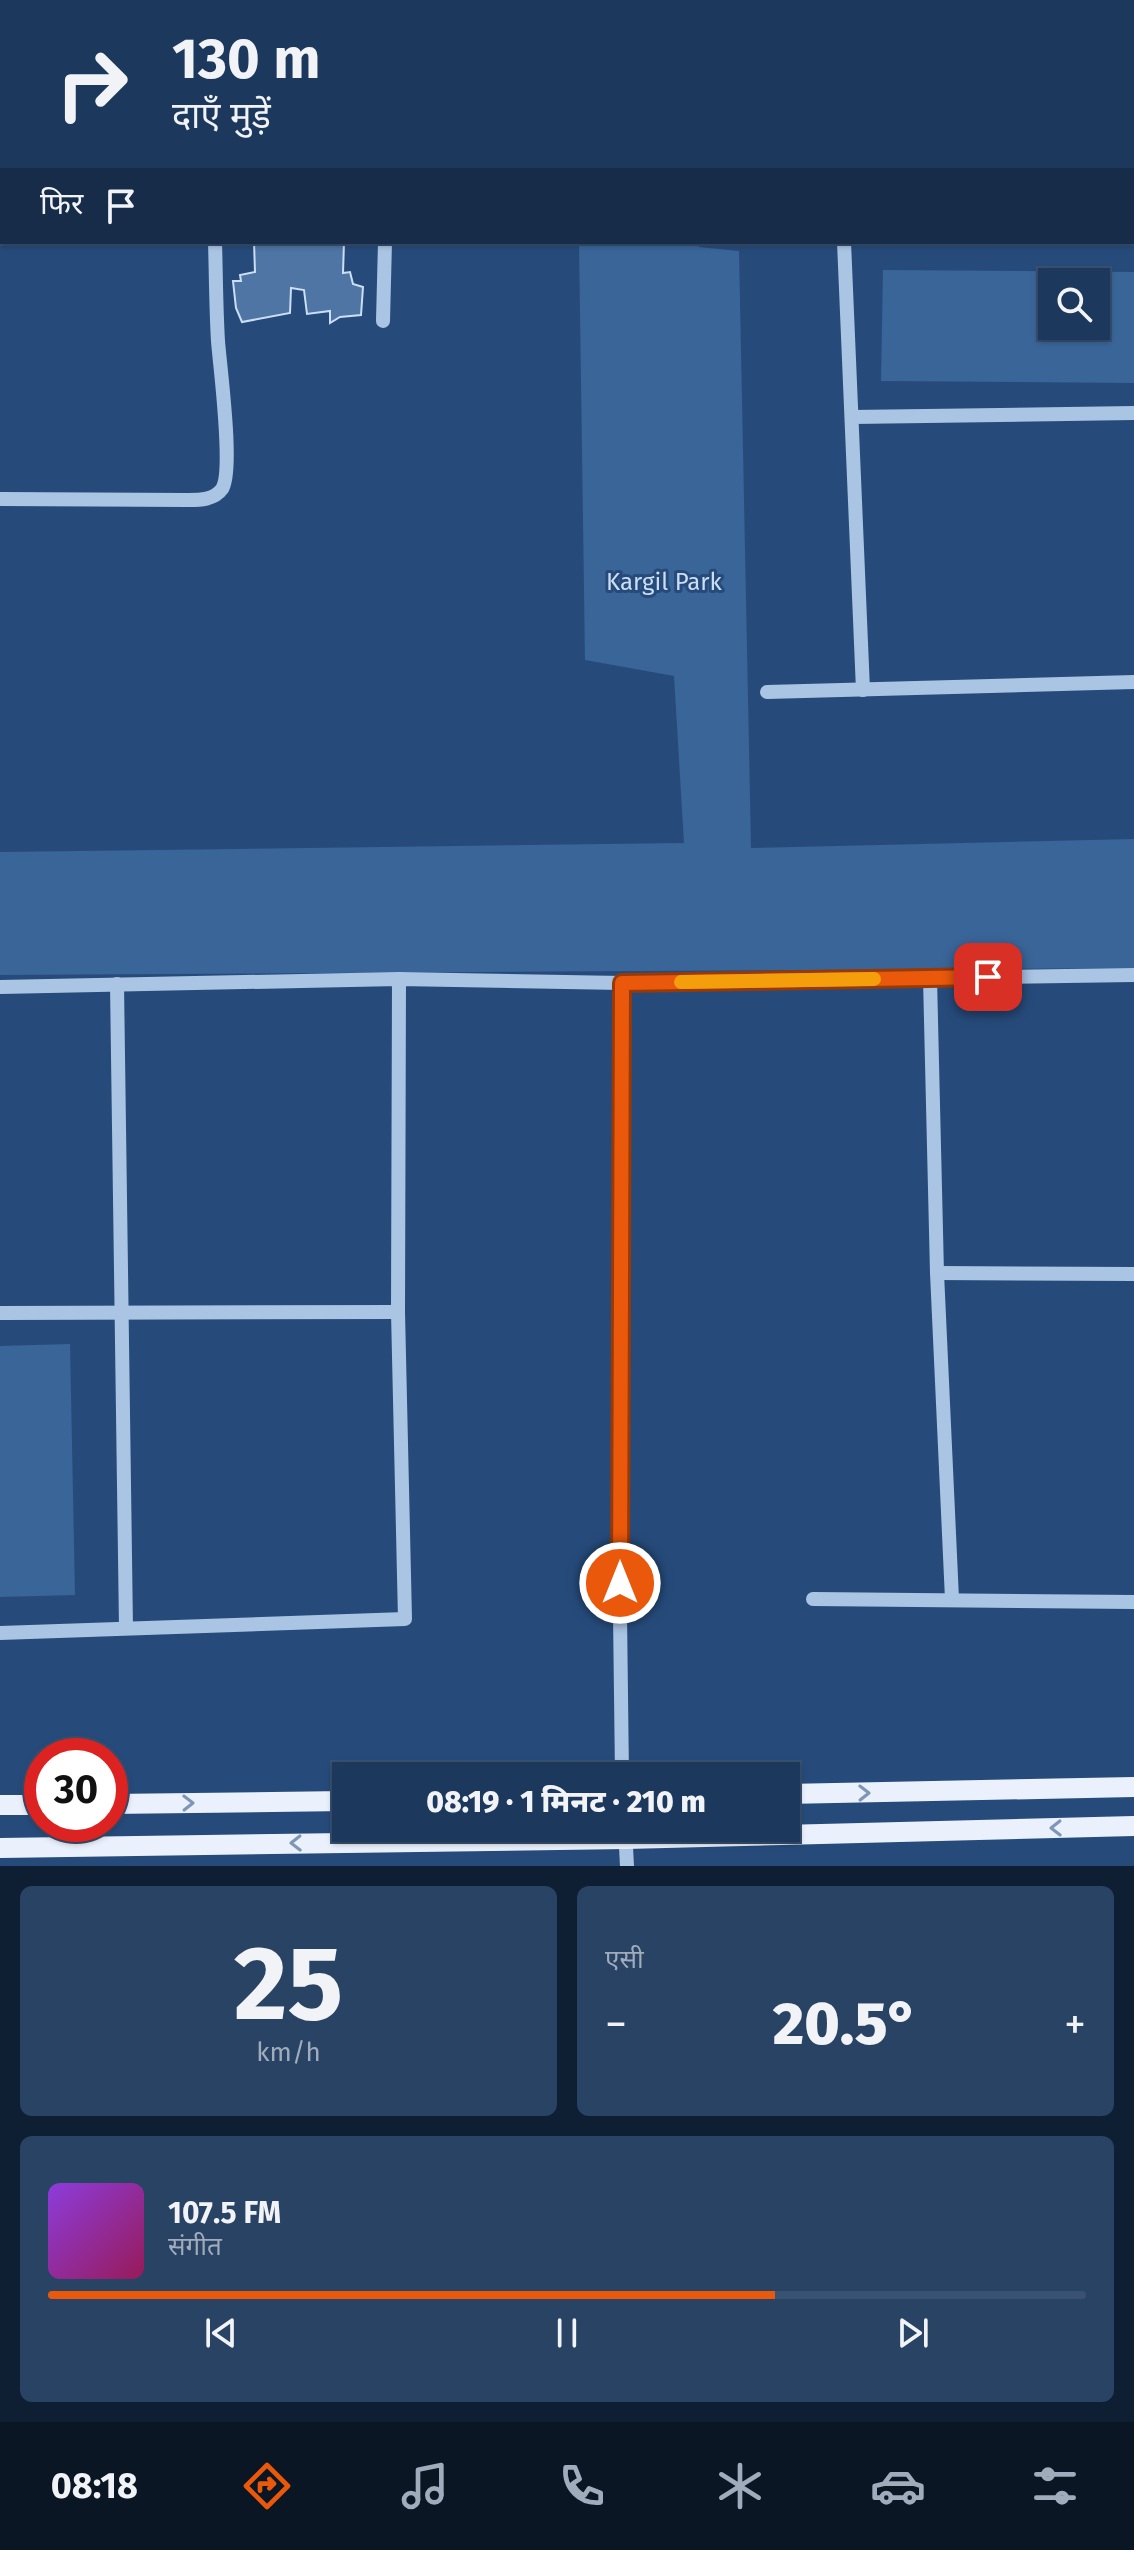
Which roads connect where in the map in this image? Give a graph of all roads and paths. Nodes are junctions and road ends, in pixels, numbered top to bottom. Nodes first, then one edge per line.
1 (215, 244) edge
2 (385, 244) edge
3 (844, 244) edge
4 (383, 321) dead end
5 (1134, 413) edge
6 (852, 417) junction
7 (0, 499) edge
8 (1134, 682) edge
9 (863, 690) junction
10 (767, 692) dead end
11 (1134, 975) edge
12 (930, 978) junction
13 (399, 979) junction
14 (622, 983) junction
15 (117, 984) junction
16 (0, 987) edge
17 (937, 1273) junction
18 (1134, 1274) edge
19 (120, 1311) junction
20 (398, 1312) junction
21 (0, 1313) edge
22 (813, 1599) dead end
23 (952, 1599) junction
24 (1134, 1602) edge
25 (126, 1628) junction
26 (0, 1633) edge
27 (622, 1762) edge
28 (1134, 1787) edge
29 (800, 1794) edge
30 (332, 1801) edge
31 (128, 1804) edge
32 (0, 1805) edge
33 (24, 1805) edge
34 (1134, 1826) edge
35 (800, 1831) edge
36 (332, 1840) edge
37 (626, 1842) edge
38 (0, 1848) edge
39 (627, 1866) edge

1 - 7 street
2 - 4 street
3 - 6 street
5 - 6 street
6 - 9 street
8 - 9 street
9 - 10 street
11 - 12 street
12 - 14 street
12 - 17 street
13 - 14 street
13 - 15 street
13 - 20 street
14 - 27 street
15 - 16 street
15 - 19 street
17 - 18 street
17 - 23 street
19 - 20 street
19 - 21 street
19 - 25 street
20 - 25 street
22 - 23 street
23 - 24 street
25 - 26 street
29 -> 28 main road
31 -> 30 main road
32 - 33 main road
34 -> 35 main road
36 -> 38 main road
37 - 39 street

